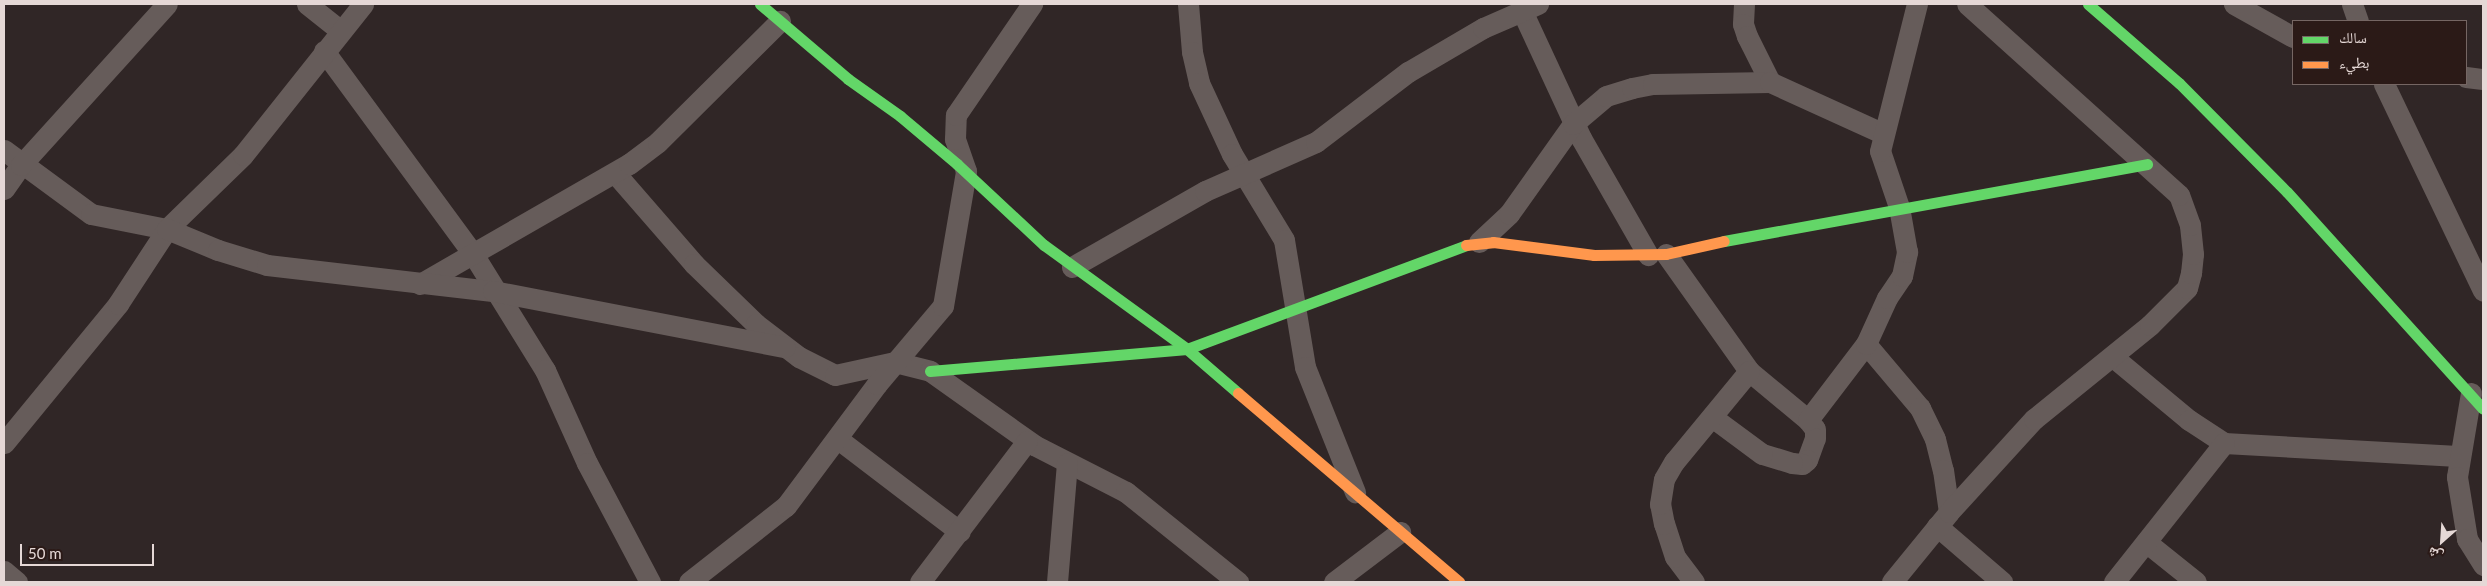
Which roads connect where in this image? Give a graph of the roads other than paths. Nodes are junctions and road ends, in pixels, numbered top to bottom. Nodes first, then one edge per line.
1 (167, 4) edge
2 (307, 4) edge
3 (363, 4) edge
4 (760, 4) edge
5 (1032, 4) edge
6 (1188, 4) edge
7 (1744, 4) edge
8 (1917, 4) edge
9 (1967, 4) edge
10 (2088, 4) edge
11 (2234, 4) edge
12 (2352, 4) edge
13 (1530, 7) edge
14 (2358, 20) edge
15 (780, 21) junction
16 (341, 31) junction
17 (2292, 36) edge
18 (324, 51) junction
19 (2467, 77) edge
20 (2483, 79) edge
21 (1770, 82) junction
22 (2384, 85) edge
23 (1573, 124) junction
24 (1882, 133) junction
25 (4, 150) edge
26 (2146, 164) junction
27 (21, 165) junction
28 (966, 172) junction
29 (1243, 172) junction
30 (615, 173) junction
31 (4, 189) edge
32 (1900, 207) junction
33 (167, 229) junction
34 (1479, 242) junction
35 (472, 254) junction
36 (1657, 254) junction
37 (1072, 267) junction
38 (418, 284) junction
39 (493, 291) junction
40 (2483, 291) edge
41 (1296, 310) junction
42 (1866, 344) junction
43 (786, 347) junction
44 (1187, 349) junction
45 (2113, 357) junction
46 (895, 362) junction
47 (930, 371) junction
48 (1749, 371) junction
49 (2477, 401) edge
50 (1712, 416) junction
51 (1808, 420) junction
52 (838, 439) junction
53 (1027, 441) junction
54 (4, 443) edge
55 (2224, 443) junction
56 (2458, 456) junction
57 (1067, 463) junction
58 (1355, 492) junction
59 (1943, 519) junction
60 (960, 532) junction
61 (1400, 532) junction
62 (2146, 542) junction
63 (2483, 565) edge
64 (4, 571) edge
65 (17, 582) edge
66 (650, 582) edge
67 (689, 582) edge
68 (920, 582) edge
69 (1057, 582) edge
70 (1238, 582) edge
71 (1334, 582) edge
72 (1459, 582) edge
73 (1694, 582) edge
74 (1892, 582) edge
75 (2002, 582) edge
76 (2114, 582) edge
77 (2196, 582) edge

1 - 27 street
2 - 16 street
3 - 16 street
4 - 15 main road
5 - 28 street
6 - 29 street
7 - 21 street
8 - 24 street
9 - 26 street
10 - 49 main road
11 - 17 street
12 - 14 street
13 - 23 street
13 - 29 street
15 - 28 main road
15 - 30 street
16 - 18 street
18 - 33 street
18 - 35 street
19 - 20 street
21 - 23 street
21 - 24 street
22 - 40 street
23 - 34 street
23 - 36 street
24 - 32 street
25 - 27 street
26 - 32 main road
26 - 45 street
27 - 31 street
27 - 33 street
28 - 37 main road
28 - 46 street
29 - 37 street
29 - 41 street
30 - 35 street
30 - 43 street
32 - 36 main road
32 - 42 street
33 - 38 street
33 - 54 street
34 - 36 main road
34 - 41 main road
35 - 38 street
35 - 39 street
36 - 48 street
37 - 44 main road
38 - 39 street
39 - 43 street
39 - 66 street
41 - 44 main road
41 - 58 street
42 - 51 street
42 - 59 street
43 - 46 street
44 - 47 main road
44 - 58 main road
45 - 55 street
45 - 59 street
46 - 47 street
46 - 52 street
47 - 53 street
48 - 50 street
48 - 51 street
49 - 56 street
50 - 51 street
50 - 73 street
52 - 60 street
52 - 67 street
53 - 57 street
53 - 60 street
55 - 56 street
55 - 62 street
56 - 63 street
57 - 69 street
57 - 70 street
58 - 61 main road
59 - 74 street
59 - 75 street
60 - 68 street
61 - 71 street
61 - 72 main road
62 - 76 street
62 - 77 street
64 - 65 street

